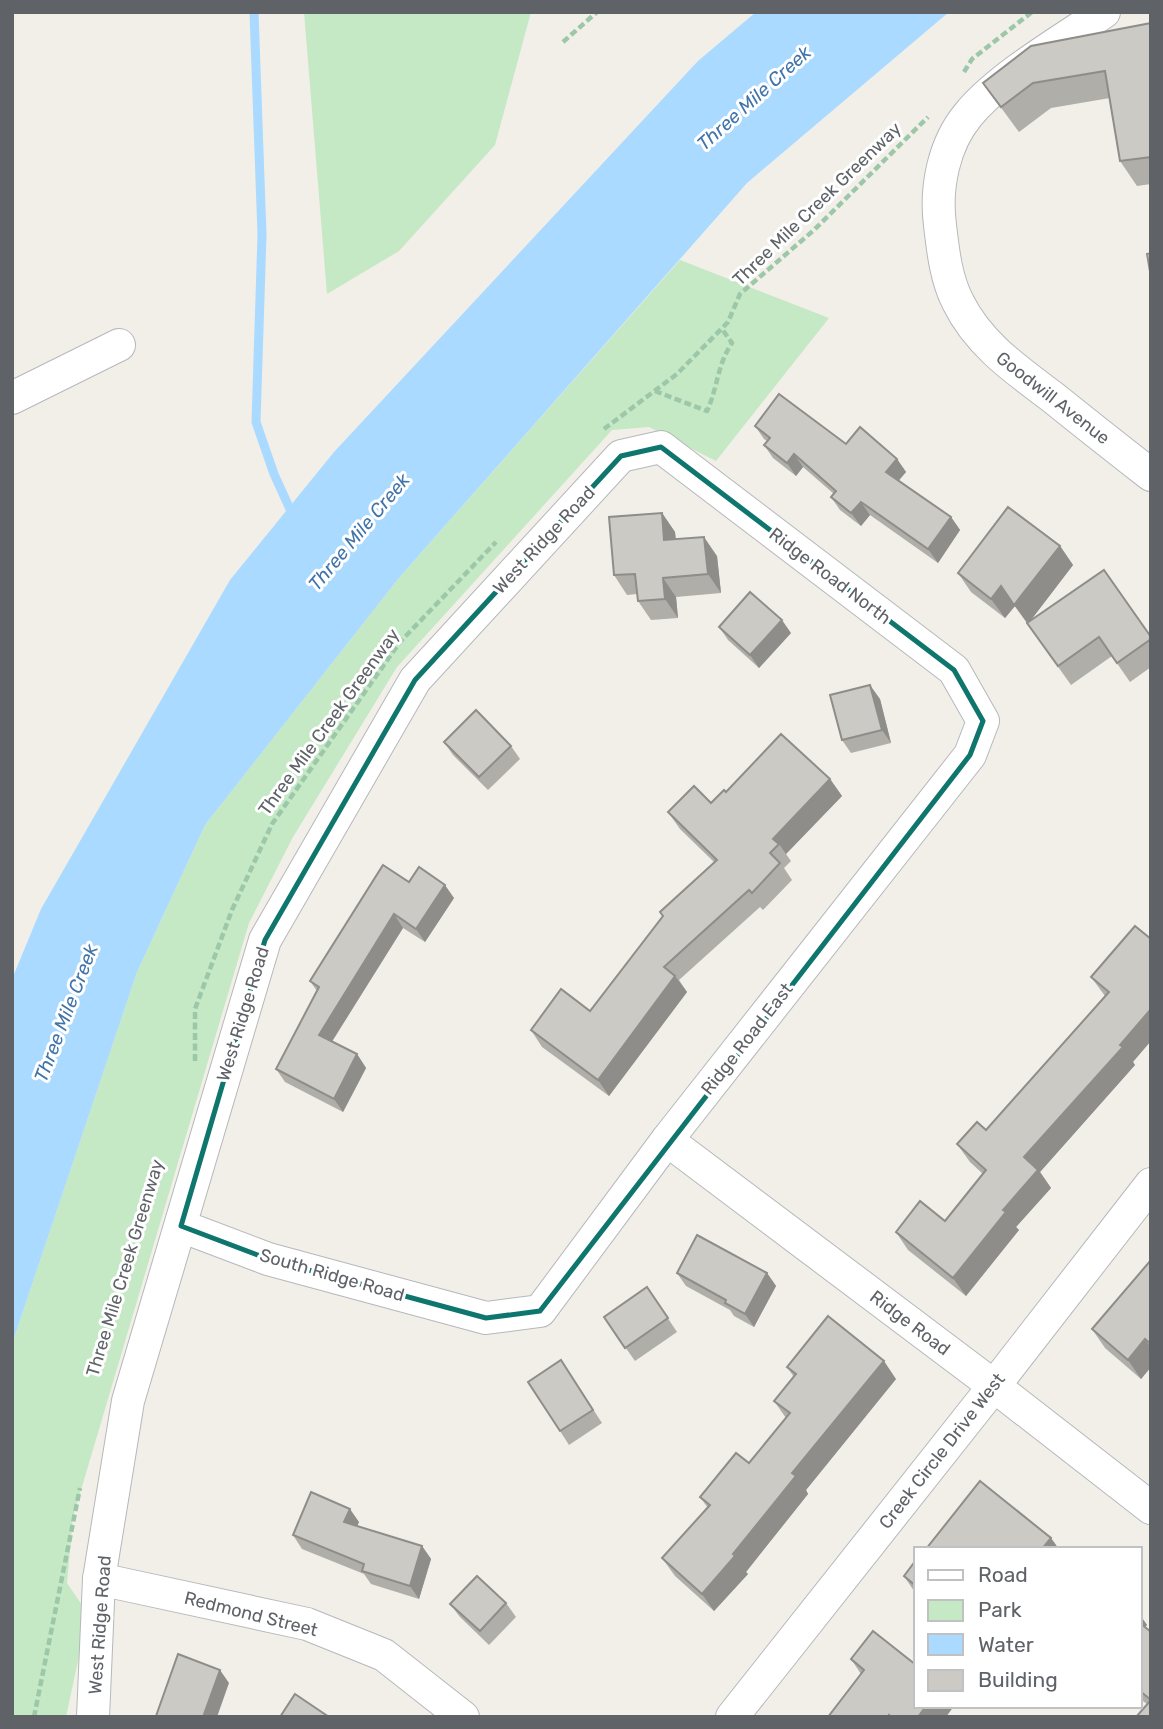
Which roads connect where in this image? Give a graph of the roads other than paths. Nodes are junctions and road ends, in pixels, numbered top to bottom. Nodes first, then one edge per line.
1 (1104, 12) edge
2 (119, 345) dead end
3 (12, 398) edge
4 (661, 447) joint
5 (1151, 475) edge
6 (983, 720) joint
7 (667, 1140) junction
8 (1151, 1184) edge
9 (181, 1226) junction
10 (486, 1318) joint
11 (994, 1386) junction
12 (1151, 1508) edge
13 (99, 1579) junction
14 (93, 1717) edge
15 (463, 1717) edge
16 (732, 1717) edge

1 - 5 street, Goodwill Avenue
2 - 3 street
4 - 6 street, Ridge Road North
4 - 9 street, West Ridge Road
6 - 7 street, Ridge Road East
7 - 10 street, Ridge Road East
7 - 11 street, Ridge Road
8 - 11 street, Creek Circle Drive West
9 - 10 street, South Ridge Road
9 - 13 street, West Ridge Road
11 - 12 street, Ridge Road
11 - 16 street, Creek Circle Drive West
13 - 14 street, West Ridge Road
13 - 15 street, Redmond Street

